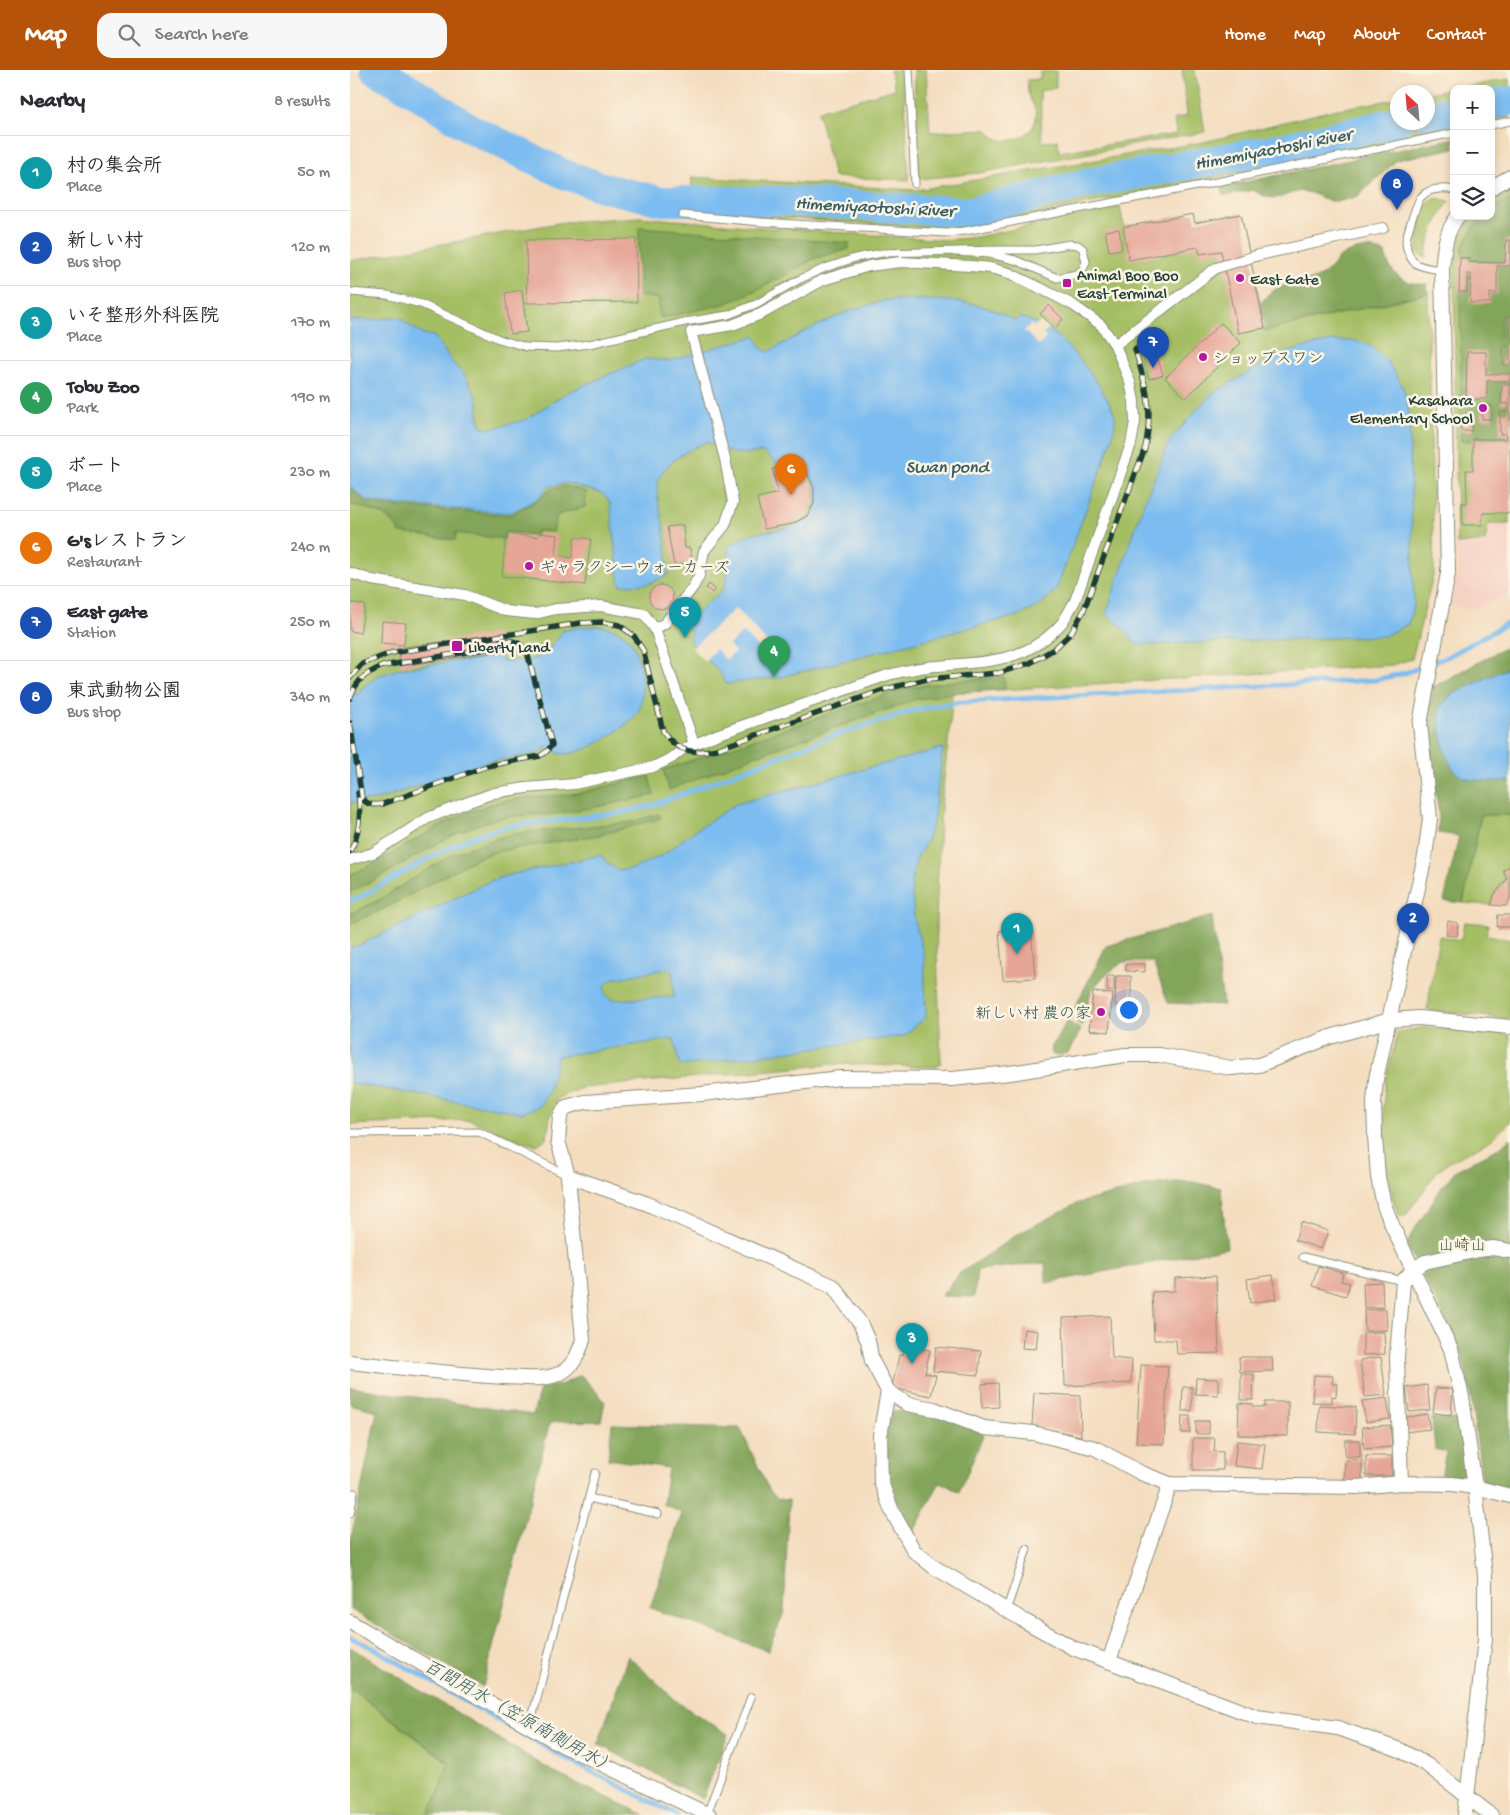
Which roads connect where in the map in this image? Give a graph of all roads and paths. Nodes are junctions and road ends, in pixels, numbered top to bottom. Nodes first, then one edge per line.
1 (909, 70) edge
2 (1510, 121) edge
3 (1495, 124) edge
4 (1450, 134) edge
5 (1510, 177) edge
6 (915, 184) dead end
7 (1495, 186) edge
8 (1450, 189) edge
9 (683, 215) dead end
10 (1455, 220) edge
11 (1383, 228) dead end
12 (955, 252) junction
13 (1442, 270) junction
14 (350, 292) edge
15 (1116, 345) junction
16 (350, 573) edge
17 (655, 629) junction
18 (694, 744) junction
19 (350, 860) edge
20 (1390, 1020) junction
21 (1510, 1027) edge
22 (350, 1133) edge
23 (568, 1176) junction
24 (1510, 1251) edge
25 (1303, 1257) dead end
26 (1414, 1269) junction
27 (1403, 1282) junction
28 (350, 1362) edge
29 (888, 1390) junction
30 (595, 1473) dead end
31 (1401, 1483) junction
32 (1170, 1484) junction
33 (1475, 1487) junction
34 (354, 1493) dead end
35 (1510, 1496) edge
36 (589, 1498) junction
37 (350, 1512) edge
38 (658, 1514) dead end
39 (1027, 1550) dead end
40 (1006, 1610) junction
41 (350, 1622) edge
42 (1109, 1661) junction
43 (751, 1697) dead end
44 (530, 1726) junction
45 (1468, 1797) junction
46 (708, 1814) edge
47 (1465, 1815) edge
48 (1491, 1815) edge

1 - 6 lane
2 - 3 lane
4 - 9 lane
5 - 7 street
8 - 13 lane
10 - 13 street
11 - 15 street
12 - 12 lane
12 - 14 lane
13 - 20 street
15 - 17 street
15 - 18 street
16 - 17 street
17 - 18 street
18 - 19 street
20 - 21 street
20 - 23 street
20 - 26 street
22 - 23 lane
23 - 28 street
23 - 29 street
24 - 26 street
25 - 27 lane
26 - 27 street
26 - 33 street
27 - 31 street
29 - 32 street
29 - 40 street
30 - 36 lane
31 - 32 street
31 - 33 street
32 - 42 street
33 - 35 street
33 - 45 street
34 - 37 lane
36 - 38 lane
36 - 44 lane
39 - 40 lane
40 - 42 street
41 - 44 street
42 - 45 street
43 - 46 lane
44 - 46 street
45 - 47 street
45 - 48 street

